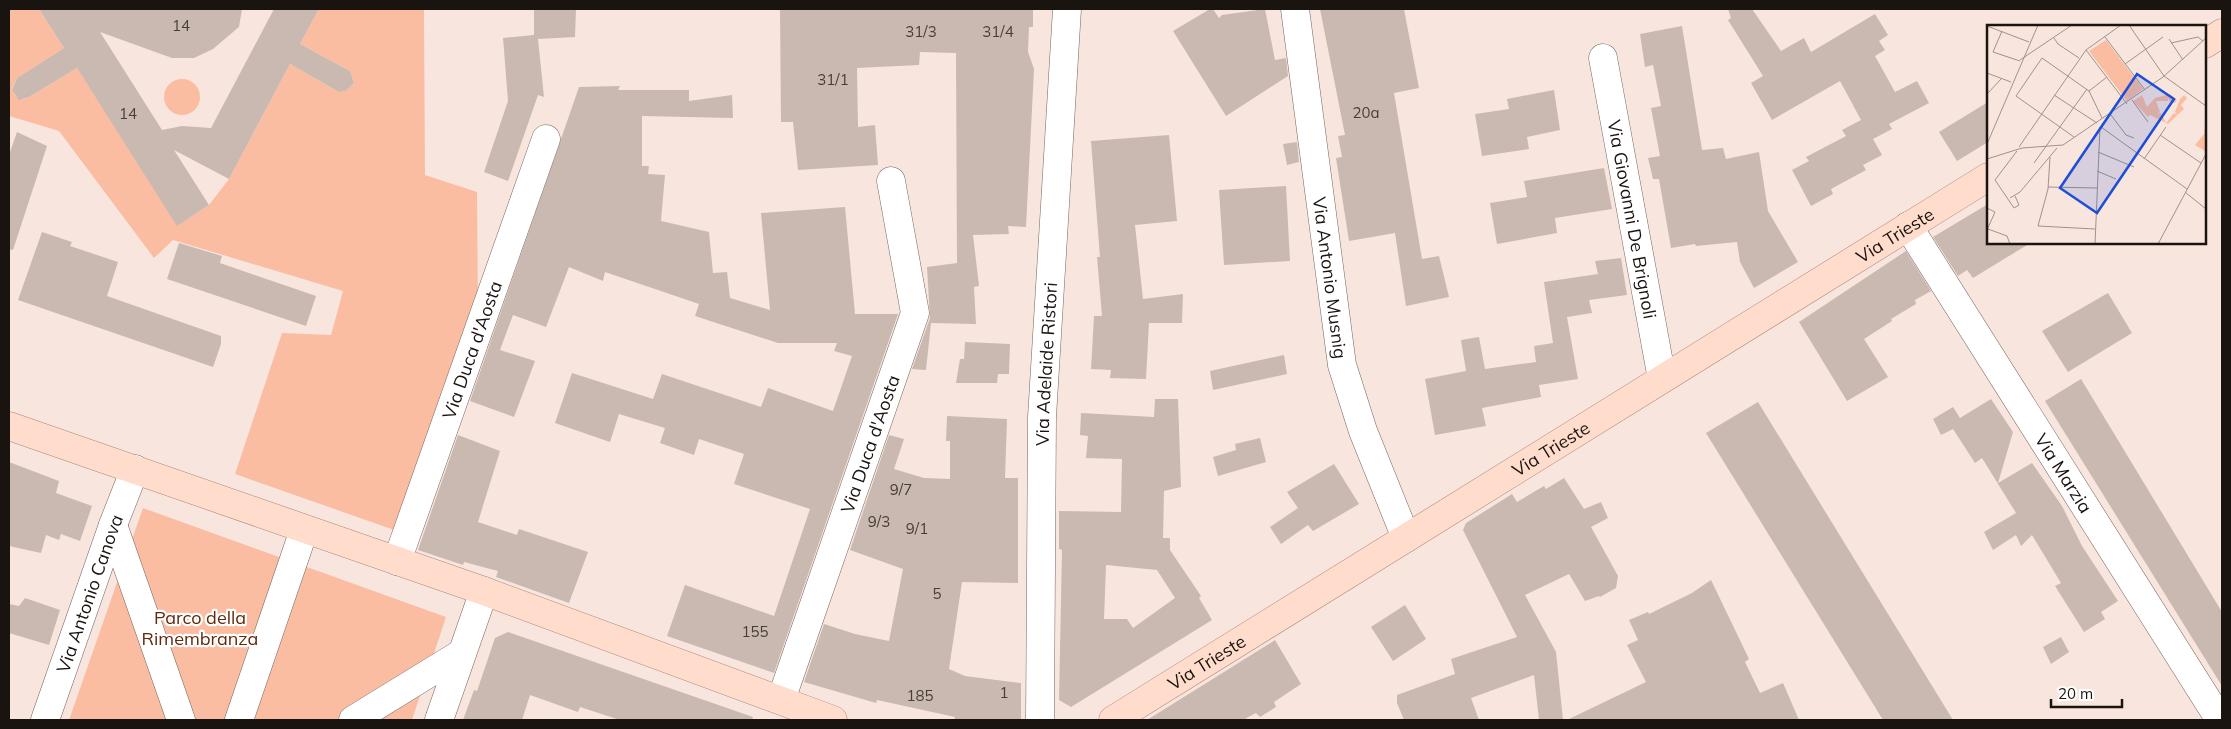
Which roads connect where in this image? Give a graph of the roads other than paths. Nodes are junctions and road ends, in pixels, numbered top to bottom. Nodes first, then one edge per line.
1 (1067, 9) edge
2 (1295, 9) edge
3 (2222, 33) edge
4 (2206, 43) edge
5 (1603, 58) dead end
6 (546, 139) dead end
7 (1987, 178) edge
8 (891, 181) dead end
9 (1908, 226) junction
10 (1662, 379) junction
11 (9, 426) edge
12 (135, 469) junction
13 (113, 525) junction
14 (304, 530) junction
15 (1406, 538) junction
16 (397, 561) junction
17 (484, 591) junction
18 (462, 653) junction
19 (782, 700) junction
20 (45, 720) edge
21 (181, 720) edge
22 (239, 720) edge
23 (353, 720) edge
24 (439, 720) edge
25 (833, 720) edge
26 (1040, 720) edge
27 (1113, 720) edge
28 (2220, 720) edge

1 - 26 street, Via Adelaide Ristori
2 - 15 street, Via Antonio Musnig
3 - 4 main road
5 - 10 street, Via Giovanni De Brignoli
6 - 16 street, Via Duca d'Aosta
7 - 9 main road, Via Trieste
8 - 19 street, Via Duca d'Aosta
9 - 10 main road, Via Trieste
9 - 28 street, Via Marzia
10 - 15 main road, Via Trieste
11 - 12 main road
12 - 13 street, Via Antonio Canova
12 - 14 main road
13 - 20 street, Via Antonio Canova
13 - 21 street
14 - 16 main road
14 - 22 street
15 - 27 main road, Via Trieste
16 - 17 main road
17 - 18 street
17 - 19 main road
18 - 23 street
18 - 24 street
19 - 25 main road

